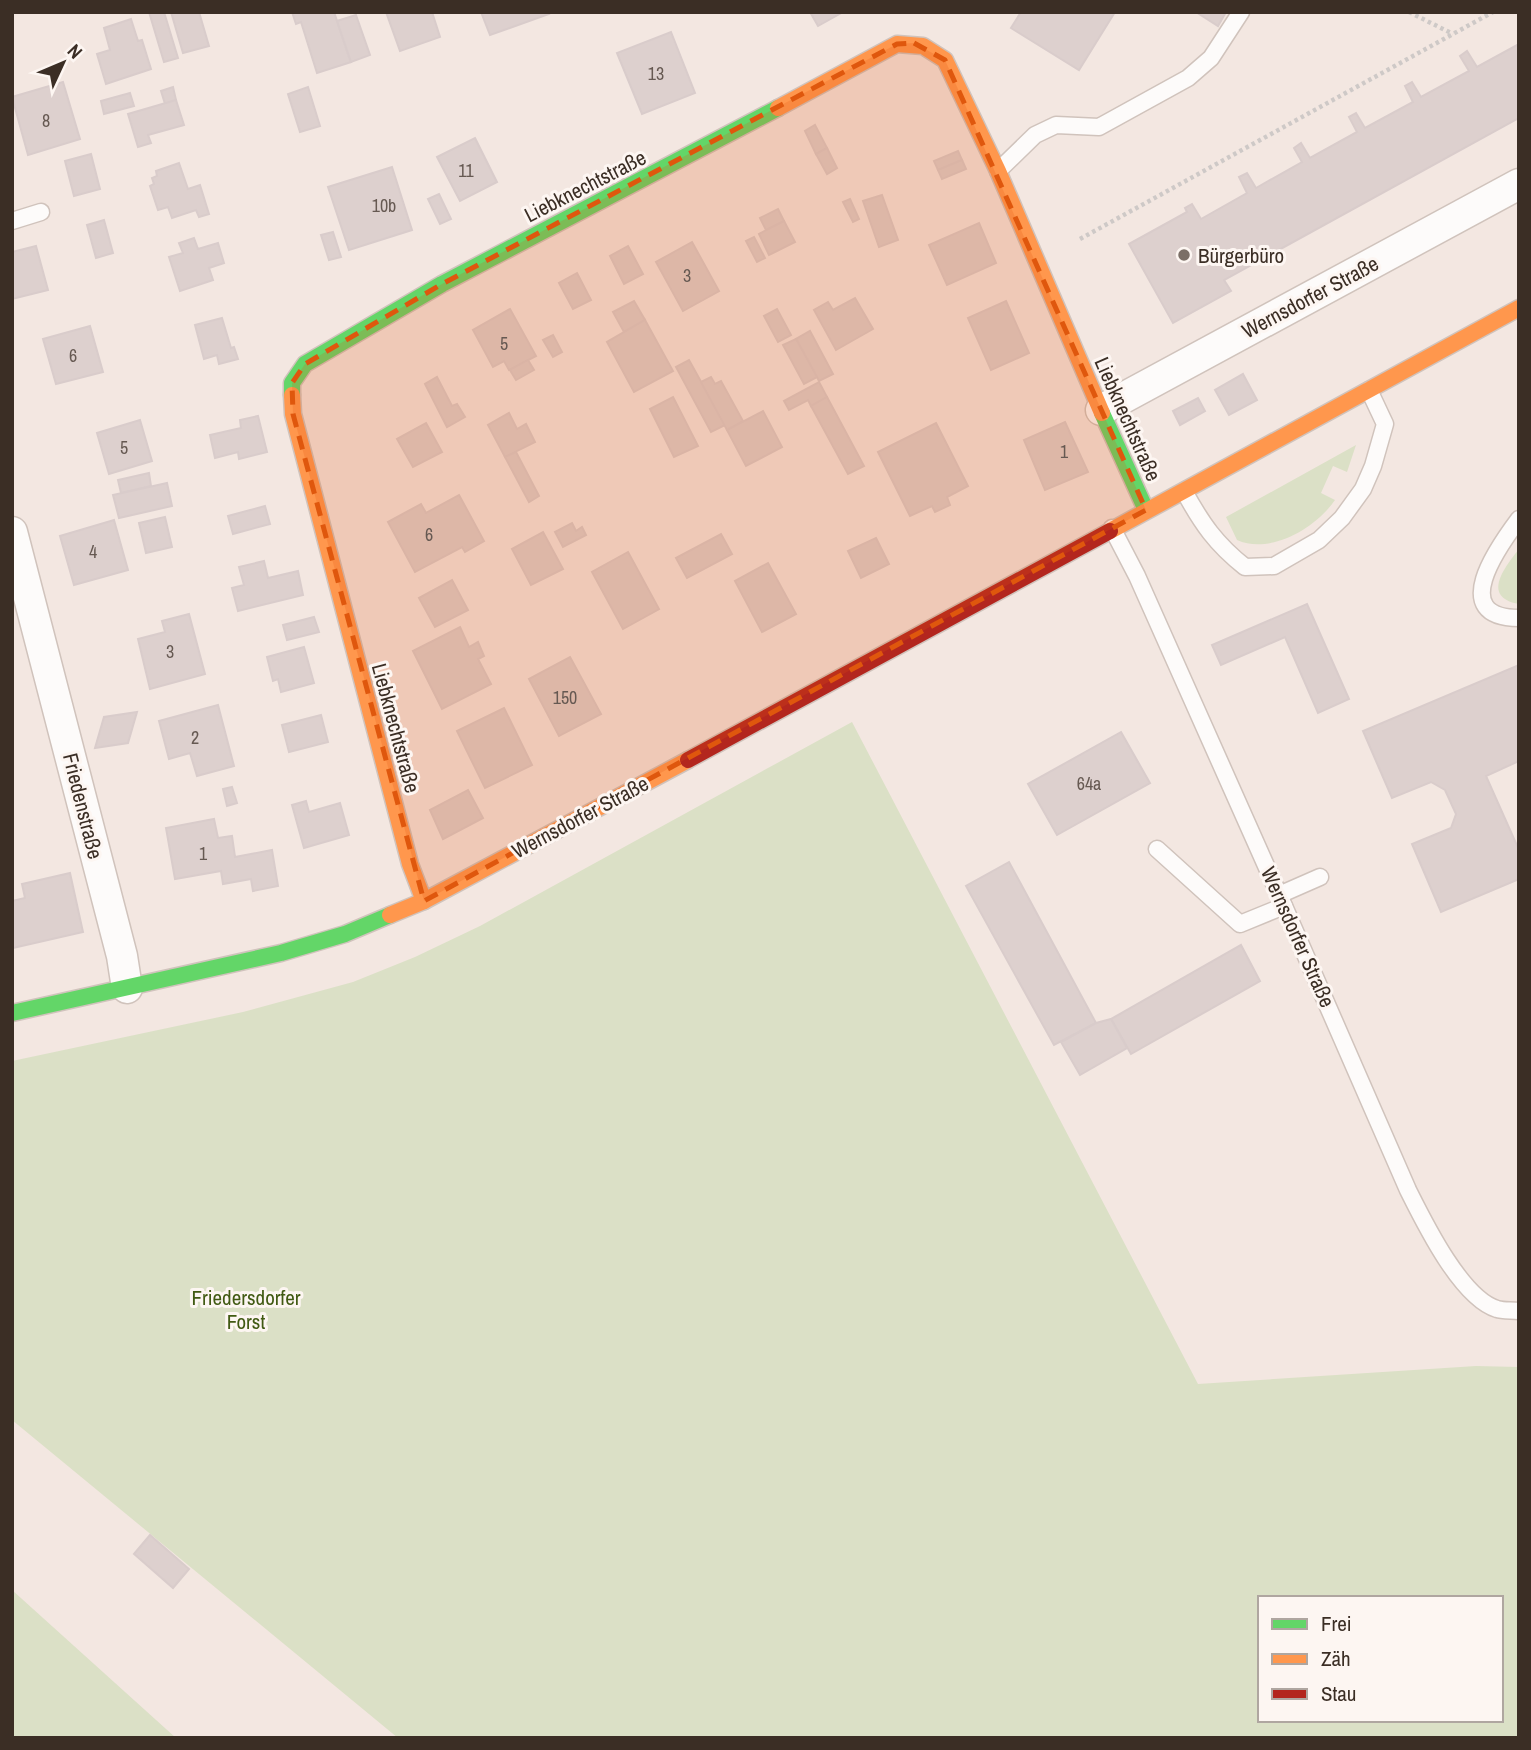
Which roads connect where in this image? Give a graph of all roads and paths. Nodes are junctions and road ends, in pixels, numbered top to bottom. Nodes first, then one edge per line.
1 (1241, 12) edge
2 (1409, 12) edge
3 (1493, 12) edge
4 (1453, 34) junction
5 (998, 171) junction
6 (1519, 184) edge
7 (41, 212) dead end
8 (12, 221) edge
9 (1080, 239) dead end
10 (1519, 308) edge
11 (1369, 390) junction
12 (1101, 410) junction
13 (1184, 491) junction
14 (1146, 510) junction
15 (1519, 519) edge
16 (1112, 528) junction
17 (12, 532) edge
18 (1519, 618) edge
19 (24, 629) edge
20 (1157, 849) dead end
21 (1320, 877) dead end
22 (1282, 900) junction
23 (424, 901) junction
24 (127, 988) junction
25 (12, 1013) edge
26 (1519, 1311) edge

1 - 5 lane
2 - 4 path
3 - 4 path
4 - 9 path
5 - 12 street, Liebknechtstraße
5 - 23 street, Liebknechtstraße
6 - 12 street, Wernsdorfer Straße
7 - 8 lane
10 - 11 street, Wernsdorfer Straße
11 - 13 street, Wernsdorfer Straße
11 - 13 lane
12 - 14 street, Liebknechtstraße
13 - 14 street, Wernsdorfer Straße
14 - 16 street, Wernsdorfer Straße
15 - 18 lane
16 - 22 lane, Wernsdorfer Straße
16 - 23 street, Wernsdorfer Straße
17 - 19 street, Friedenstraße
19 - 24 street, Friedenstraße
20 - 22 lane
21 - 22 lane
22 - 26 lane, Wernsdorfer Straße
23 - 24 street, Wernsdorfer Straße
24 - 25 street, Wernsdorfer Straße

